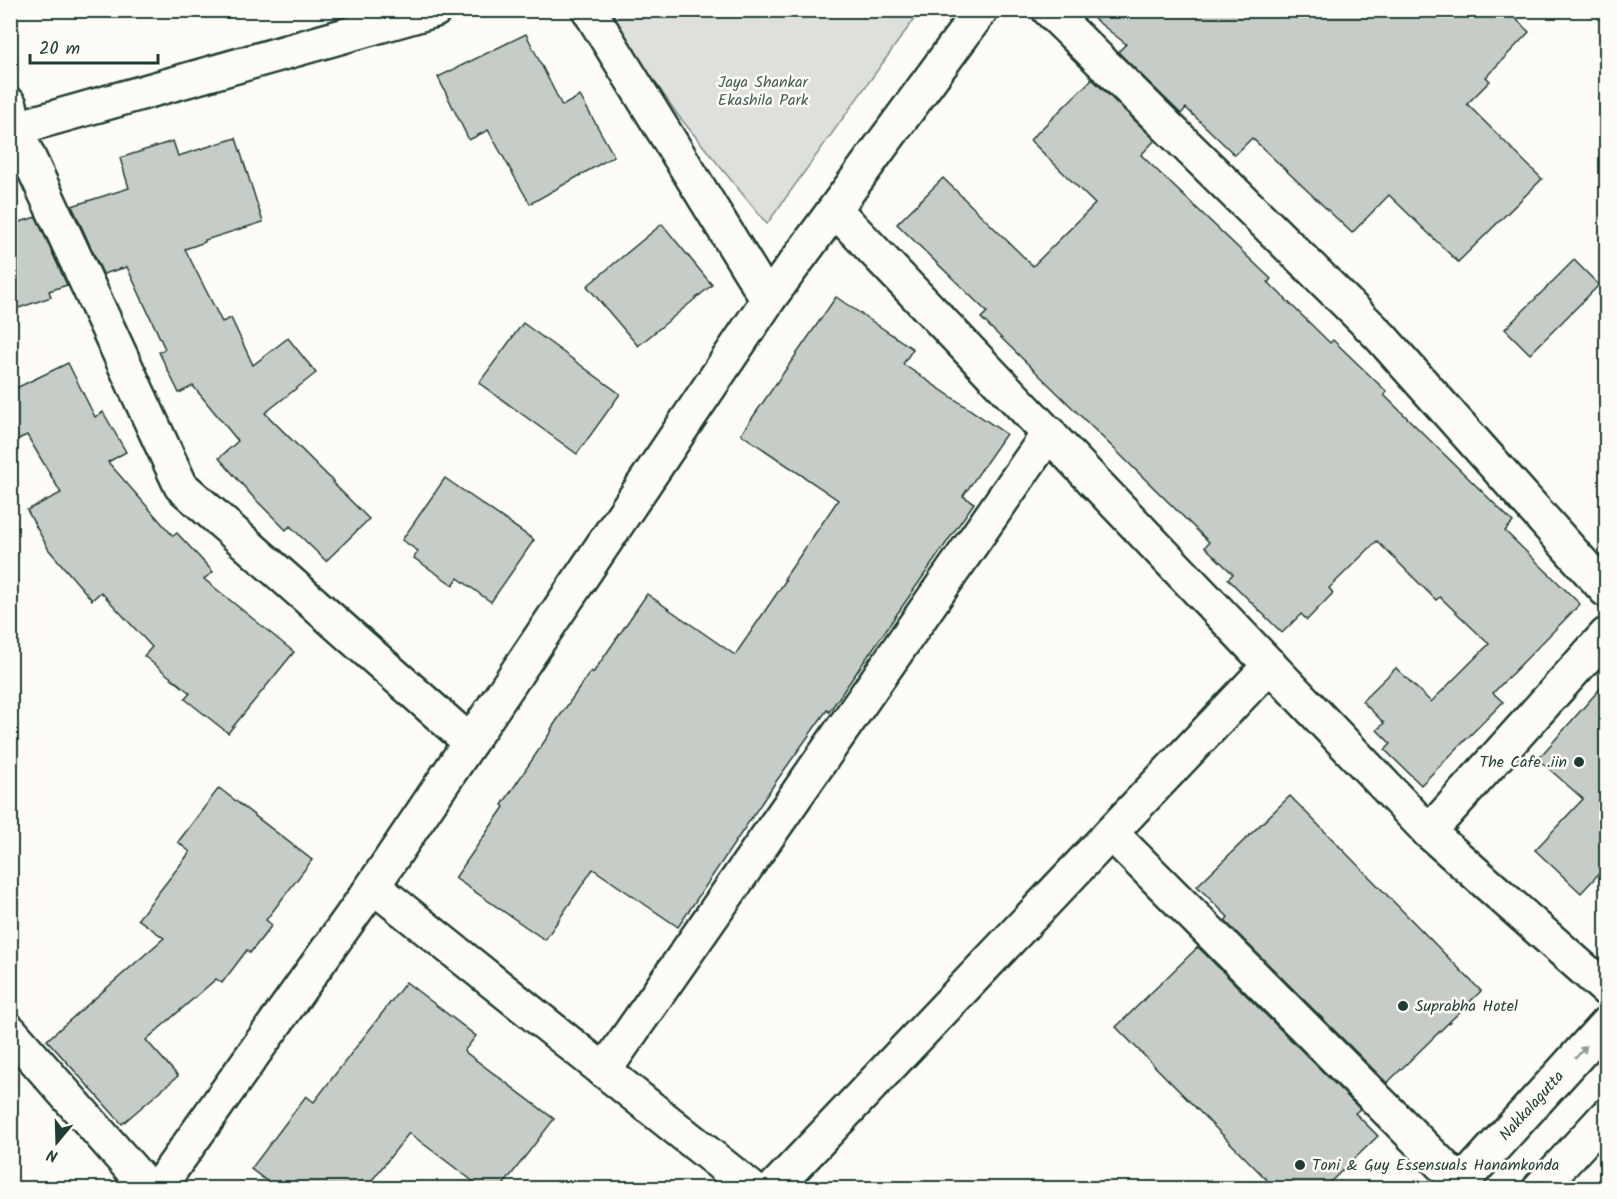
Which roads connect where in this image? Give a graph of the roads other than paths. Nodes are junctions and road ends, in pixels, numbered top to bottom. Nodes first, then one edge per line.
1 (435, 10) edge
2 (589, 10) edge
3 (981, 10) edge
4 (1049, 10) edge
5 (12, 121) edge
6 (835, 210) junction
7 (768, 300) junction
8 (1049, 433) junction
9 (1606, 590) edge
10 (1606, 635) edge
11 (1270, 665) junction
12 (470, 742) junction
13 (1429, 832) junction
14 (1112, 833) junction
15 (373, 886) junction
16 (1606, 989) edge
17 (1606, 1024) edge
18 (10, 1032) edge
19 (604, 1071) junction
20 (1606, 1116) edge
21 (1459, 1186) edge
22 (148, 1188) edge
23 (158, 1188) edge
24 (751, 1188) edge
25 (774, 1188) edge
26 (1540, 1188) edge

1 - 5 street
2 - 7 street
3 - 6 street
4 - 9 street
5 - 12 street
6 - 7 street
6 - 8 street
7 - 12 street
8 - 11 street
8 - 19 street
10 - 13 street
11 - 13 street
11 - 14 street
12 - 15 street
13 - 16 street
14 - 21 street
14 - 25 street
15 - 19 street
15 - 23 street
21 -> 17 street, Nakkalagutta
18 - 22 street
19 - 24 street
20 - 26 street

